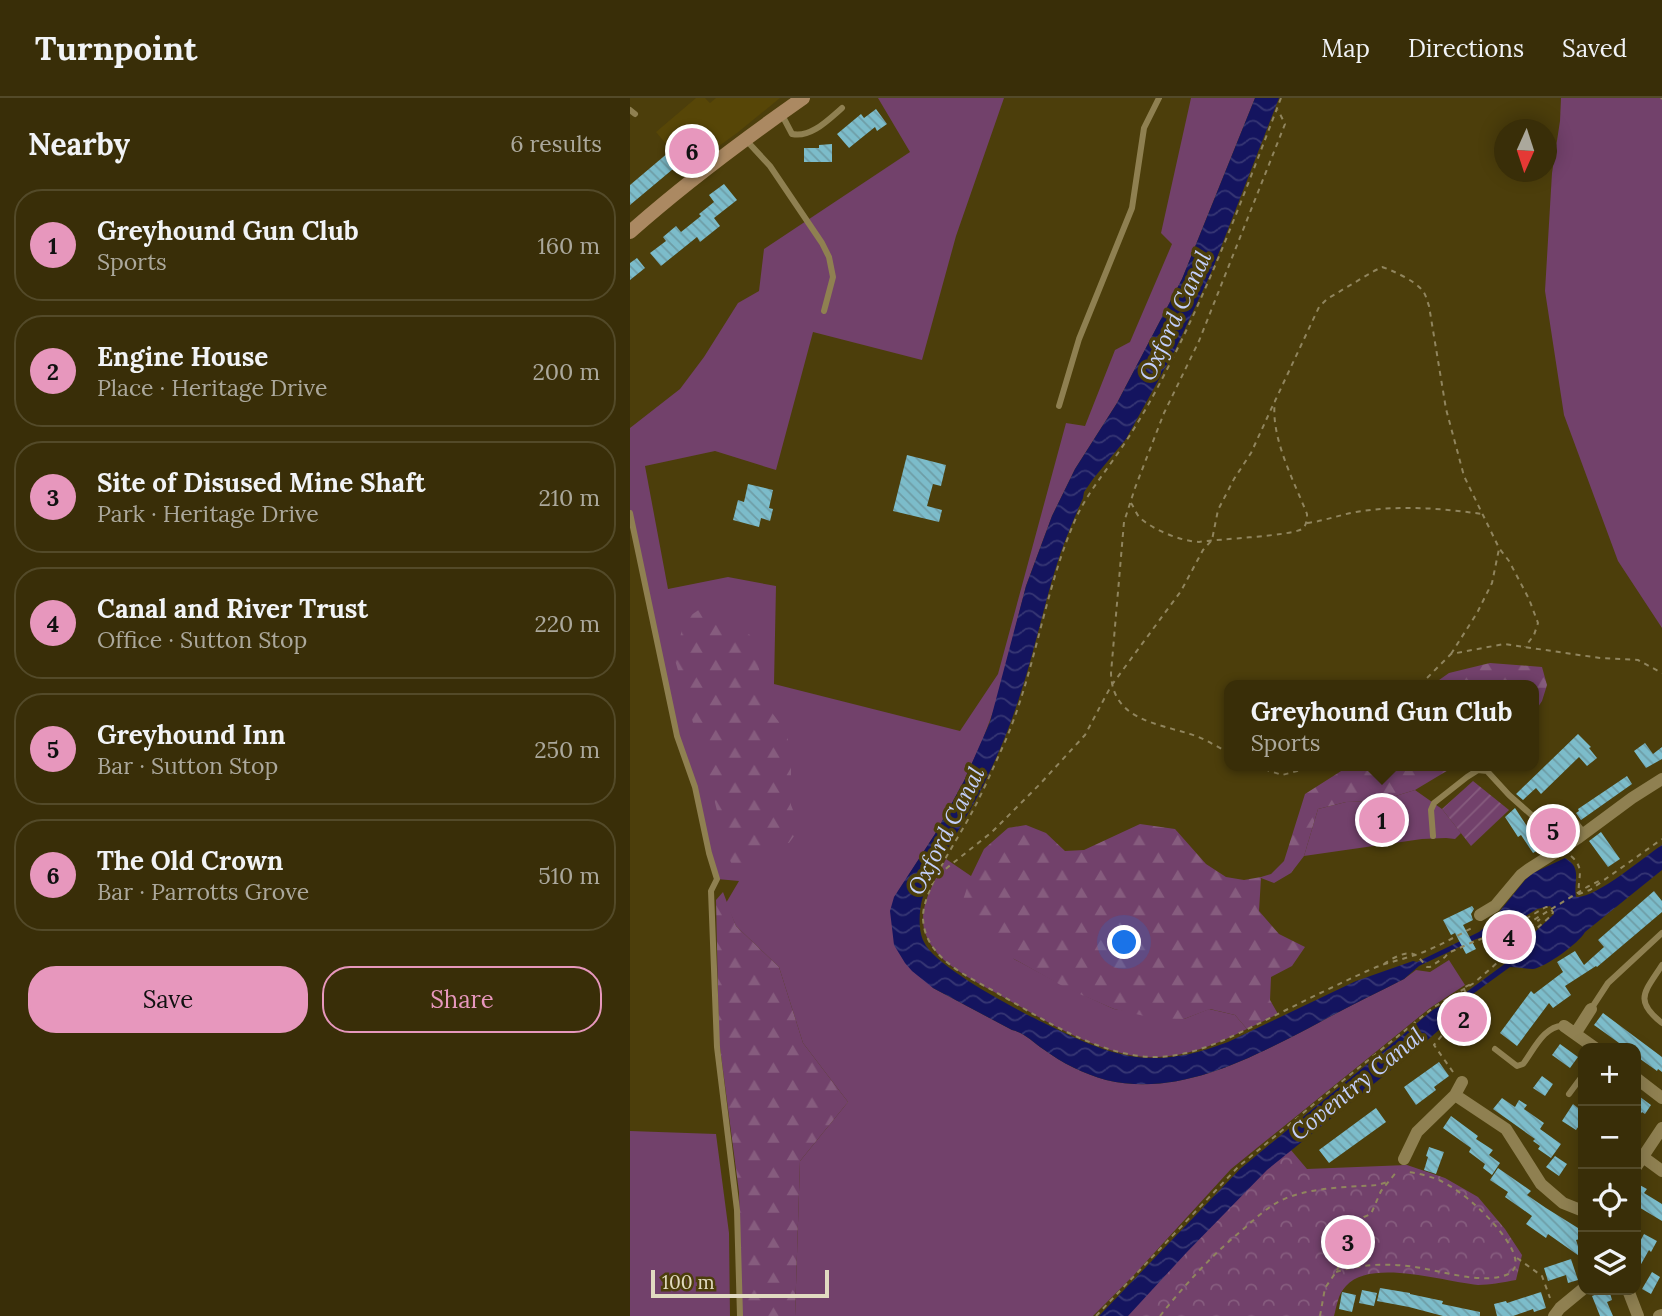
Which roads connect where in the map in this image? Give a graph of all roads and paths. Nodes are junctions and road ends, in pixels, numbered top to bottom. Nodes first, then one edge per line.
1 (803, 98) edge
2 (1159, 98) edge
3 (1281, 98) edge
4 (842, 108) dead end
5 (1277, 109) junction
6 (781, 114) junction
7 (746, 138) junction
8 (630, 232) edge
9 (824, 312) dead end
10 (1275, 401) junction
11 (1059, 406) dead end
12 (1131, 503) junction
13 (630, 513) edge
14 (1483, 514) junction
15 (1306, 523) junction
16 (1212, 540) junction
17 (1499, 548) junction
18 (1525, 647) junction
19 (1451, 654) junction
20 (1662, 673) edge
21 (1425, 680) edge
22 (1111, 686) junction
23 (1224, 750) edge
24 (1270, 771) edge
25 (1298, 771) edge
26 (1476, 771) edge
27 (1487, 771) edge
28 (1662, 779) edge
29 (1584, 833) junction
30 (1433, 836) dead end
31 (1662, 839) edge
32 (1566, 854) dead end
33 (937, 875) junction
34 (1611, 876) junction
35 (1544, 915) junction
36 (1482, 919) joint
37 (1508, 929) junction
38 (1662, 933) edge
39 (1510, 951) junction
40 (1381, 965) junction
41 (1662, 965) edge
42 (1474, 983) junction
43 (1591, 1009) joint
44 (1662, 1023) edge
45 (1564, 1026) joint
46 (1575, 1034) junction
47 (1588, 1043) edge
48 (1495, 1049) dead end
49 (1462, 1082) joint
50 (1578, 1082) edge
51 (1641, 1083) edge
52 (1569, 1094) dead end
53 (1455, 1095) junction
54 (1662, 1098) edge
55 (1662, 1128) edge
56 (1641, 1159) edge
57 (1641, 1163) edge
58 (1405, 1166) junction
59 (1662, 1171) edge
60 (1387, 1182) junction
61 (1578, 1208) edge
62 (1516, 1257) junction
63 (1336, 1272) junction
64 (1578, 1293) edge
65 (1630, 1295) edge
66 (1557, 1312) edge
67 (740, 1316) edge
68 (1096, 1316) edge
69 (1160, 1316) edge
70 (1320, 1316) edge
71 (1638, 1316) edge

1 - 6 main road
2 - 11 lane
3 - 5 path
4 - 6 lane
5 - 12 path
5 - 33 path
6 - 7 main road
7 - 8 main road
7 - 9 lane
10 - 14 path
10 - 15 path
10 - 16 path
12 - 16 path
12 - 22 path
13 - 67 lane
14 - 15 path
14 - 17 path
15 - 16 path
16 - 22 path
17 - 18 path
17 - 19 path
18 - 19 path
18 - 20 path
19 - 21 path
22 - 23 path
22 - 33 path
24 - 25 path
26 - 30 lane
27 - 29 lane
28 - 29 street
29 - 36 street
31 - 34 path
32 - 34 path
33 - 40 path
34 - 35 path
35 - 37 path
35 - 39 path
36 - 40 path
37 - 39 path
37 - 40 path
38 - 43 lane
39 - 42 path
41 - 44 lane
42 - 49 path
42 - 68 path
43 - 46 street
45 - 46 street
45 - 48 lane
46 - 47 street
49 - 53 street
50 - 52 lane
51 - 54 street
53 - 58 street
53 - 61 street
55 - 56 street
57 - 59 street
58 - 60 path
58 - 62 path
60 - 63 path
60 - 69 path
62 - 63 path
62 - 66 path
63 - 70 path
64 - 66 street
65 - 71 street

